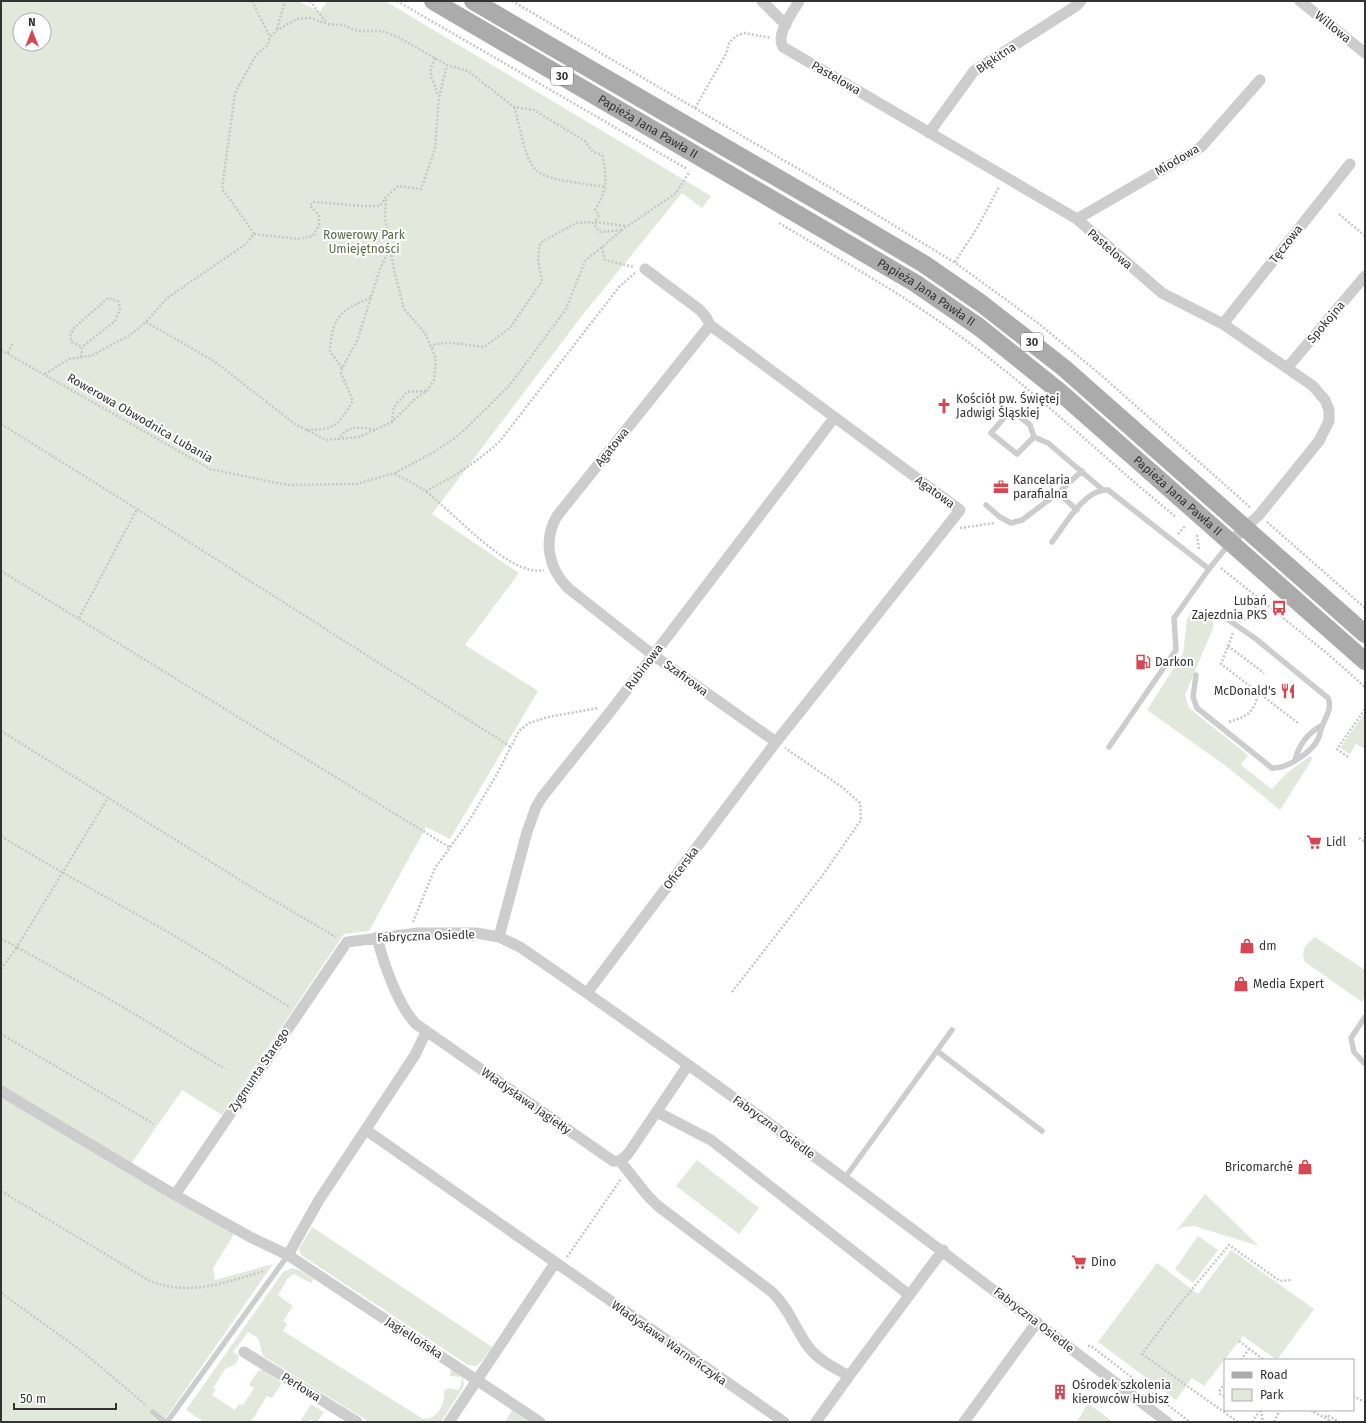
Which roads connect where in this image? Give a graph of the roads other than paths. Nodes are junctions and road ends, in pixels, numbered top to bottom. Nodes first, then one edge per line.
1 (433, 1) edge
2 (473, 1) edge
3 (762, 1) edge
4 (799, 1) edge
5 (1081, 1) edge
6 (1300, 1) edge
7 (786, 25) junction
8 (1365, 53) edge
9 (1260, 80) dead end
10 (929, 133) junction
11 (1350, 164) dead end
12 (1076, 219) junction
13 (645, 269) road end
14 (1365, 276) edge
15 (1223, 324) junction
16 (710, 325) junction
17 (1287, 368) junction
18 (834, 418) junction
19 (1034, 437) junction
20 (1082, 471) junction
21 (1103, 490) junction
22 (1058, 492) junction
23 (986, 506) dead end
24 (1077, 510) junction
25 (1245, 528) junction
26 (1052, 542) dead end
27 (1230, 542) junction
28 (552, 563) joint
29 (1208, 569) junction
30 (1220, 614) dead end
31 (1365, 634) edge
32 (653, 655) junction
33 (1365, 661) edge
34 (1196, 675) dead end
35 (1321, 726) junction
36 (776, 742) junction
37 (1109, 746) dead end
38 (1295, 760) junction
39 (377, 937) junction
40 (499, 937) junction
41 (345, 944) joint
42 (587, 993) junction
43 (1365, 1017) edge
44 (952, 1030) dead end
45 (426, 1032) junction
46 (937, 1051) junction
47 (1365, 1064) edge
48 (688, 1065) junction
49 (1, 1091) edge
50 (657, 1112) junction
51 (366, 1130) junction
52 (1042, 1131) dead end
53 (620, 1161) junction
54 (844, 1179) junction
55 (175, 1195) junction
56 (942, 1250) junction
57 (288, 1255) junction
58 (555, 1263) junction
59 (908, 1294) junction
60 (1037, 1322) junction
61 (244, 1352) dead end
62 (849, 1376) junction
63 (477, 1379) junction
64 (153, 1412) road end
65 (166, 1422) edge
66 (357, 1422) edge
67 (449, 1422) edge
68 (540, 1422) edge
69 (784, 1422) edge
70 (816, 1422) edge
71 (964, 1422) edge
72 (1167, 1422) edge

1 - 27 main road, Papieża Jana Pawła II / 30
2 - 25 main road, Papieża Jana Pawła II / 30
3 - 7 street
4 - 7 street
5 - 10 street, Błękitna
6 - 8 street, Willowa
7 - 10 street, Pastelowa
9 - 12 street, Miodowa
10 - 12 street, Pastelowa
11 - 15 street, Tęczowa
12 - 15 street, Pastelowa
13 - 16 street, Agatowa
14 - 17 street, Spokojna
15 - 17 street, Pastelowa
16 - 18 street, Agatowa
16 - 28 street, Agatowa
17 - 25 street, Pastelowa
18 - 32 street, Rubinowa
18 - 36 street, Agatowa
19 - 19 lane
19 - 20 lane
20 - 21 lane
20 - 22 lane
21 - 24 lane
21 - 29 lane
22 - 23 lane
22 - 24 lane
24 - 26 lane
25 - 27 street, Pastelowa
25 - 31 main road, Papieża Jana Pawła II / 30
27 - 29 lane
27 - 33 main road, Papieża Jana Pawła II / 30
28 - 32 street, Szafirowa
29 - 37 lane
30 - 35 lane
32 - 36 street, Szafirowa
32 - 40 street, Rubinowa
34 - 38 lane
35 - 38 lane
35 - 38 lane
36 - 42 street, Oficerska
39 - 40 street, Fabryczna Osiedle
39 - 41 street, Fabryczna Osiedle
39 - 45 street, Władysława Jagiełły
40 - 42 street, Fabryczna Osiedle
41 - 55 street, Zygmunta Starego
42 - 48 street, Fabryczna Osiedle
43 - 47 lane
44 - 46 lane
45 - 51 street
45 - 53 street, Władysława Jagiełły
46 - 52 lane
46 - 54 lane
48 - 50 street
48 - 54 street, Fabryczna Osiedle
49 - 55 street, Jagiellońska
50 - 53 street
50 - 59 street
51 - 57 street
51 - 58 street, Władysława Warneńczyka
53 - 62 street
54 - 56 street, Fabryczna Osiedle
55 - 57 street, Jagiellońska
56 - 59 street
56 - 60 street, Fabryczna Osiedle
57 - 63 street, Jagiellońska
57 - 65 lane
58 - 63 street
58 - 69 street, Władysława Warneńczyka
59 - 62 street
60 - 71 street
60 - 72 street, Fabryczna Osiedle
61 - 66 street, Perłowa
62 - 70 street
63 - 67 street
63 - 68 street, Jagiellońska
64 - 65 lane

